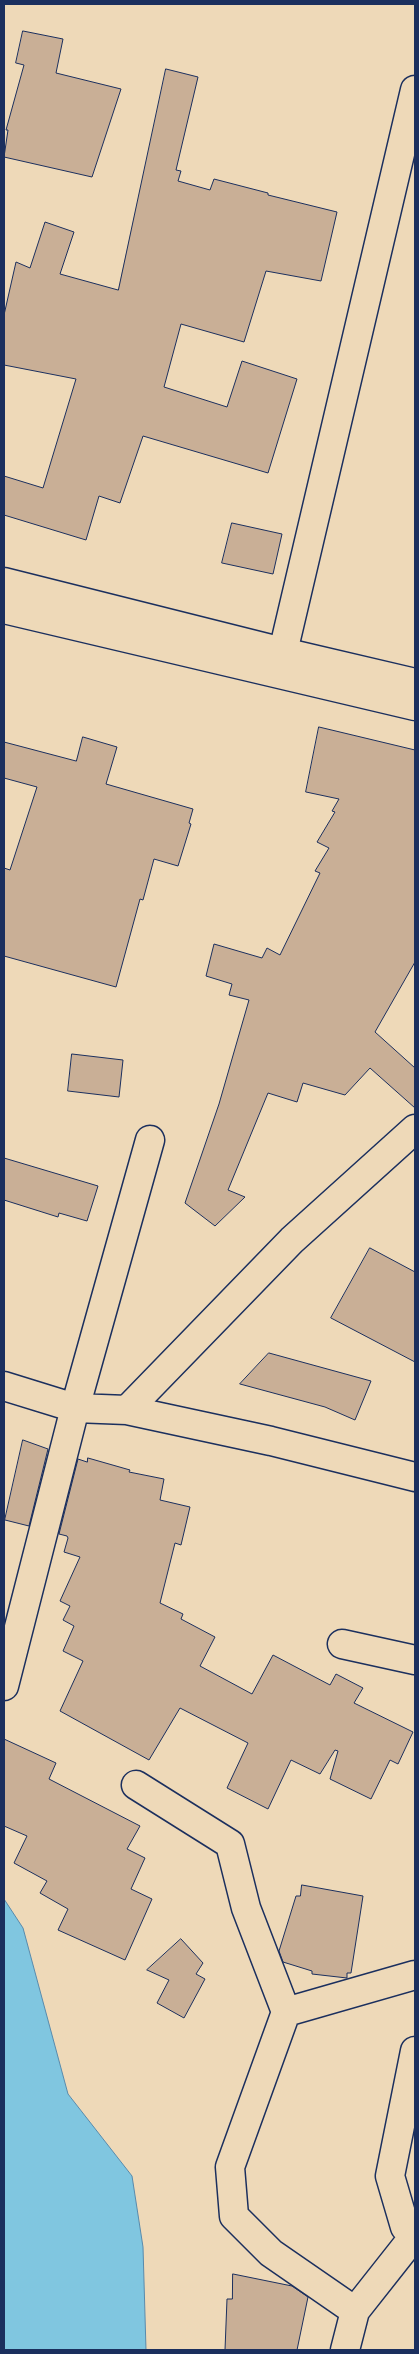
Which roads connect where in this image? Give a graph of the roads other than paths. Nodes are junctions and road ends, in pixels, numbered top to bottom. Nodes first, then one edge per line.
1 (415, 90) edge
2 (4, 582) edge
3 (4, 608) edge
4 (283, 652) junction
5 (415, 683) edge
6 (415, 706) edge
7 (415, 1129) edge
8 (150, 1140) dead end
9 (4, 1386) edge
10 (75, 1408) junction
11 (127, 1410) junction
12 (415, 1477) edge
13 (342, 1644) dead end
14 (415, 1660) edge
15 (4, 1686) edge
16 (136, 1785) dead end
17 (415, 1974) edge
18 (286, 2012) junction
19 (415, 2051) edge
20 (415, 2234) edge
21 (355, 2311) junction
22 (346, 2350) edge

1 - 4 street
2 - 4 street
3 - 6 street
4 - 5 street
7 - 11 street
8 - 10 street
9 - 10 street
10 - 11 street
10 - 15 street
11 - 12 street
13 - 14 street
16 - 18 street
17 - 18 street
18 - 21 street
19 - 20 street
20 - 21 street
21 - 22 street

